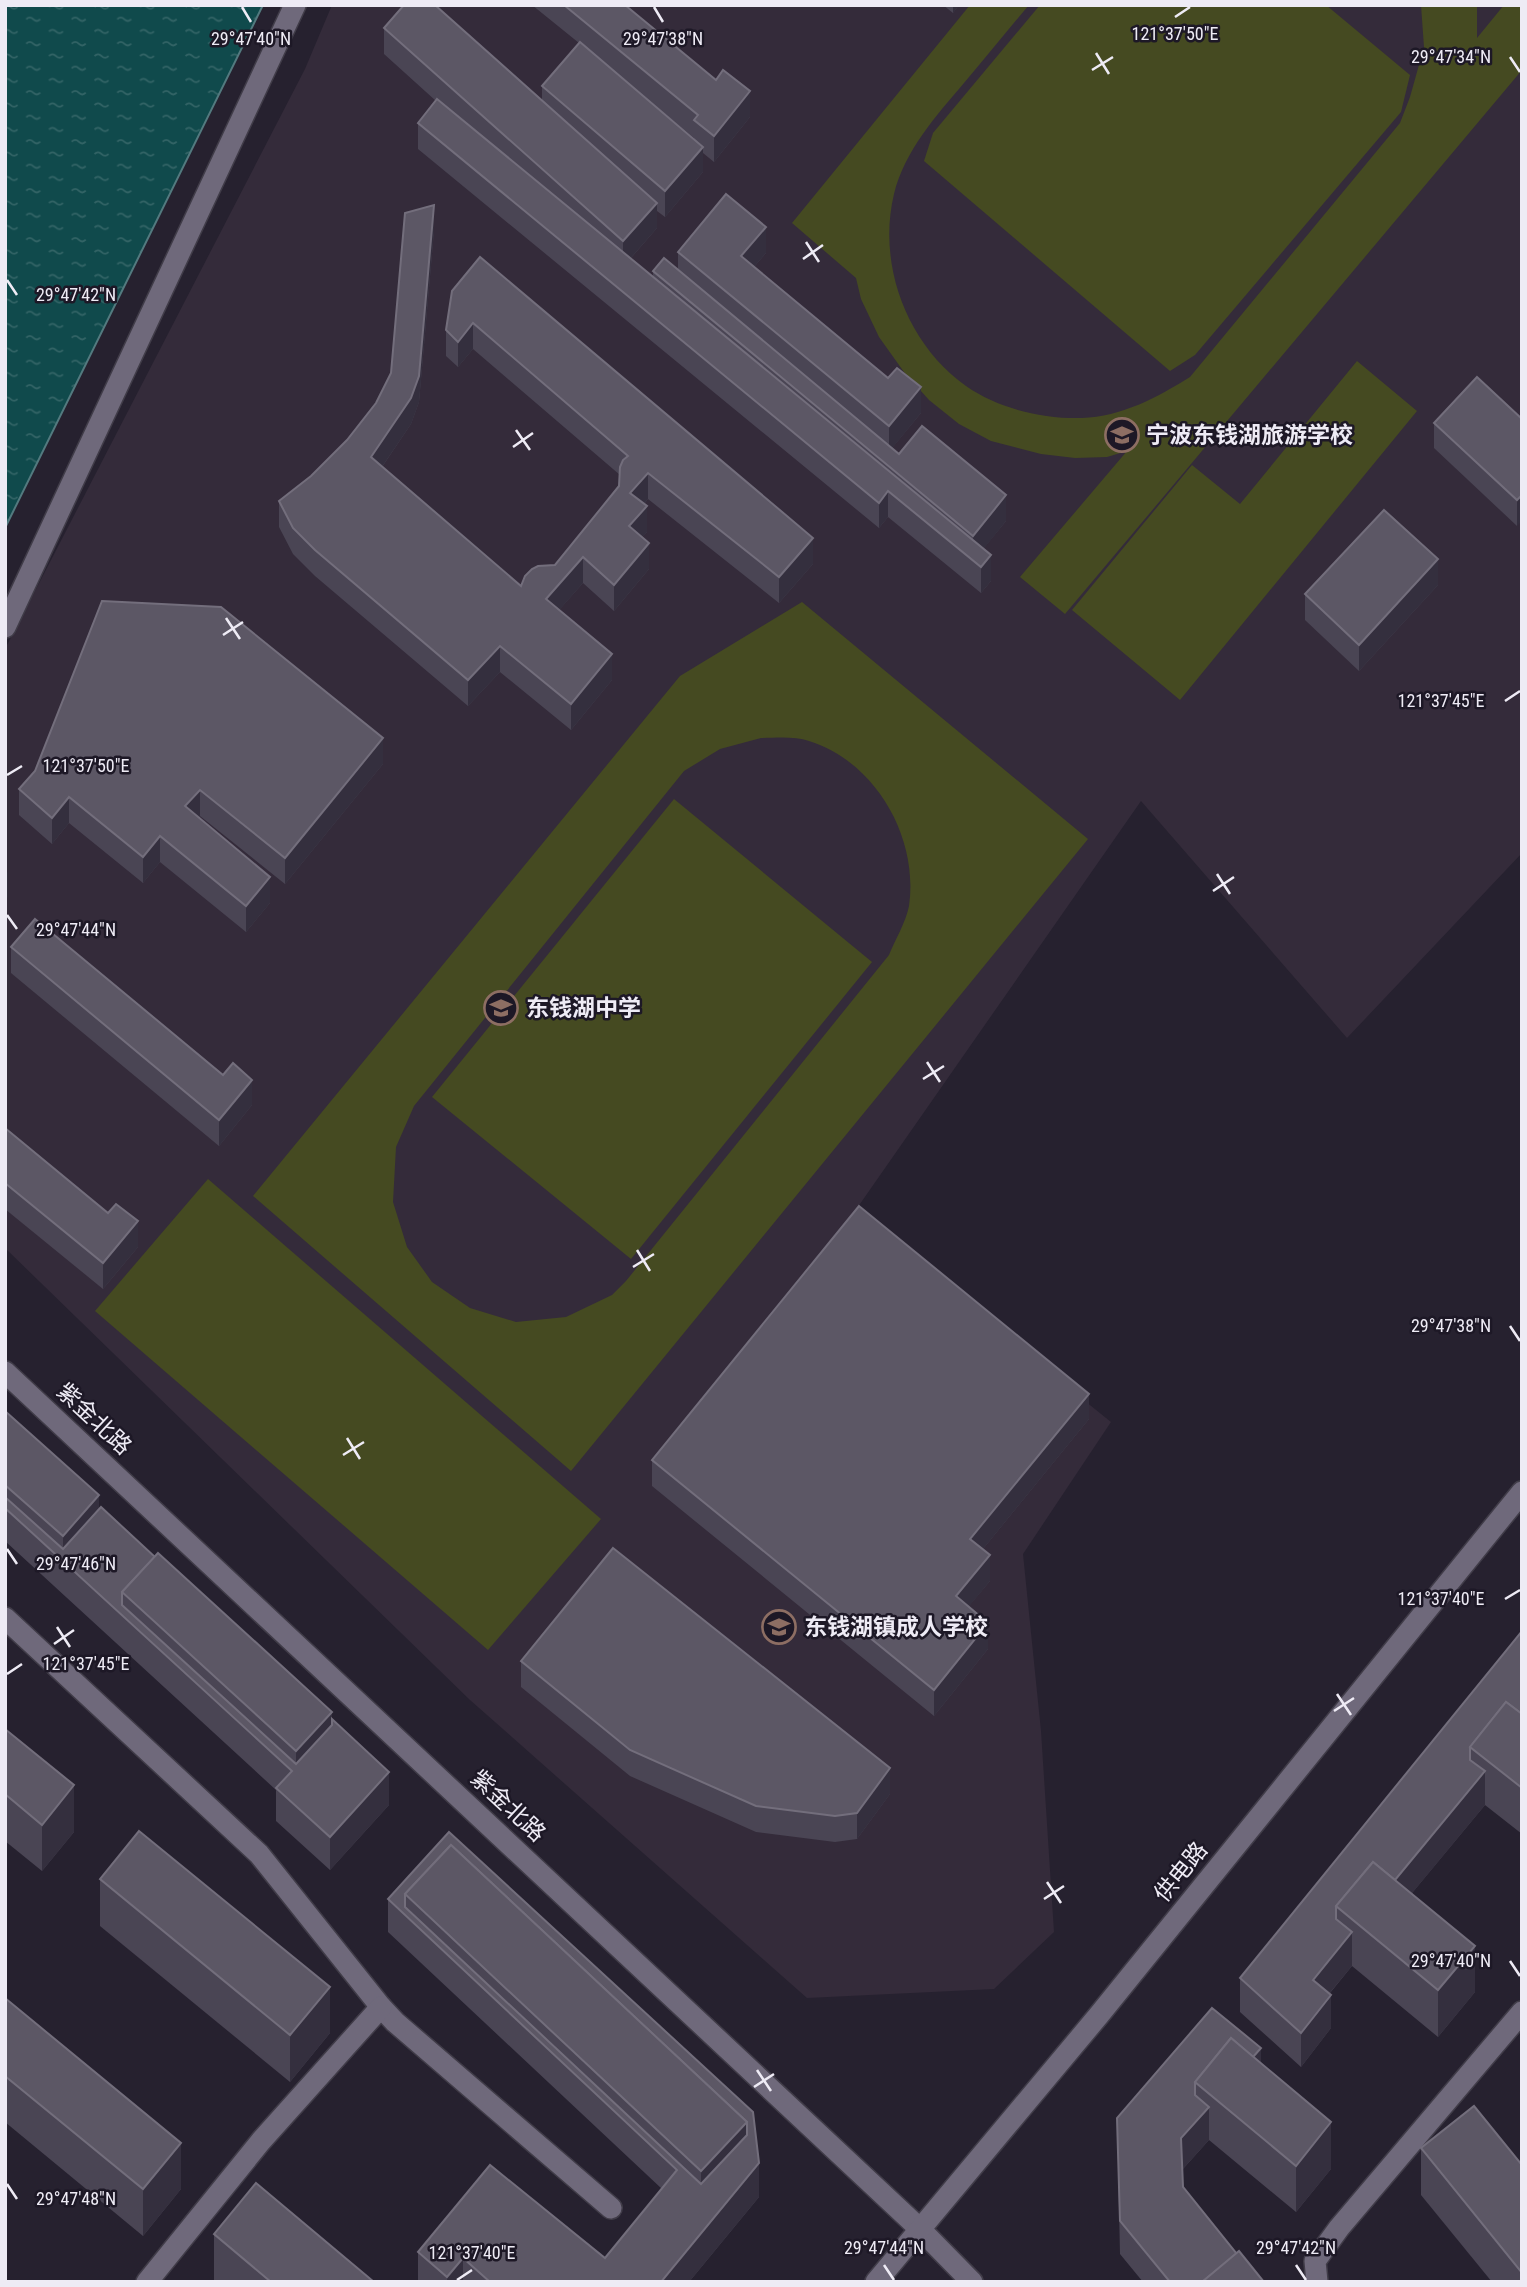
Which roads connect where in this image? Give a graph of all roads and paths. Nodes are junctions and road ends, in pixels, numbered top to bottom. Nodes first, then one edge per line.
1 (295, 5) edge
2 (5, 627) edge
3 (5, 1372) edge
4 (1522, 1492) edge
5 (5, 1618) edge
6 (381, 2007) junction
7 (1522, 2012) edge
8 (611, 2208) dead end
9 (920, 2228) junction
10 (148, 2282) edge
11 (876, 2282) edge
12 (972, 2282) edge
13 (1317, 2282) edge

1 - 2 street
3 - 9 street, 紫金北路
4 - 9 street, 供电路
5 - 6 street
6 - 8 street
6 - 10 street
7 - 13 street
9 - 11 street, 供电路
9 - 12 street, 紫金北路

